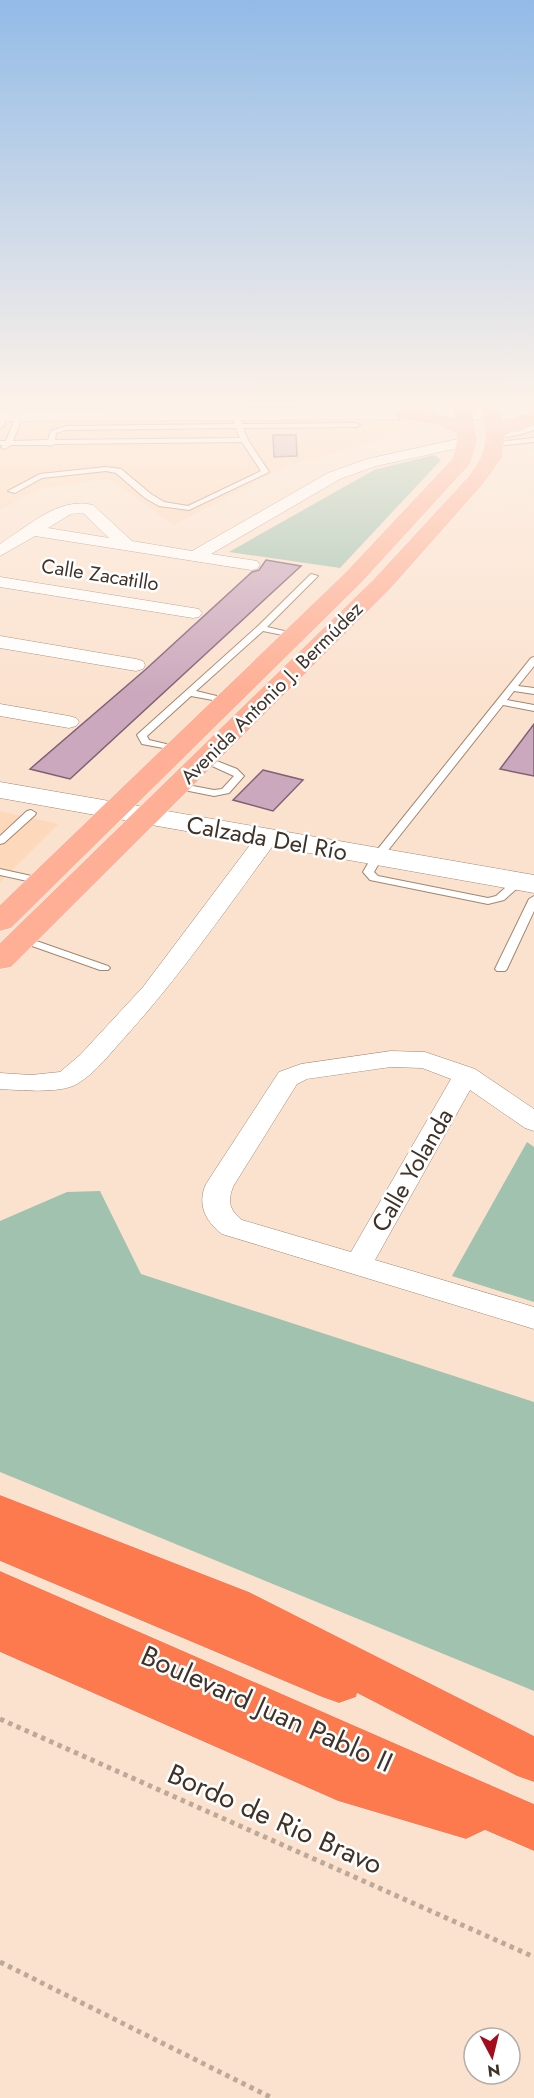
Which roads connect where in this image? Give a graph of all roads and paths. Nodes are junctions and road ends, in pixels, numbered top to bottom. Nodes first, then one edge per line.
1 (153, 499) edge
2 (208, 499) edge
3 (294, 499) edge
4 (427, 499) edge
5 (459, 499) edge
6 (32, 531) junction
7 (127, 546) junction
8 (0, 551) edge
9 (195, 556) junction
10 (251, 565) dead end
11 (314, 576) dead end
12 (0, 582) edge
13 (193, 613) dead end
14 (261, 628) junction
15 (294, 636) junction
16 (0, 642) edge
17 (534, 660) edge
18 (136, 665) dead end
19 (512, 688) junction
20 (534, 691) edge
21 (191, 693) junction
22 (226, 701) junction
23 (501, 702) junction
24 (534, 708) edge
25 (0, 710) edge
26 (69, 722) dead end
27 (176, 749) junction
28 (204, 759) junction
29 (177, 786) junction
30 (0, 789) edge
31 (112, 811) junction
32 (30, 813) dead end
33 (145, 816) junction
34 (267, 838) junction
35 (0, 841) edge
36 (377, 857) junction
37 (0, 872) edge
38 (41, 881) junction
39 (529, 888) edge
40 (7, 923) edge
41 (0, 960) edge
42 (104, 968) dead end
43 (501, 969) dead end
44 (466, 1075) junction
45 (0, 1081) edge
46 (534, 1122) edge
47 (358, 1265) junction
48 (534, 1318) edge
49 (0, 1512) edge
50 (0, 1542) edge
51 (0, 1590) edge
52 (0, 1631) edge
53 (0, 1719) edge
54 (534, 1760) edge
55 (534, 1828) edge
56 (534, 1834) edge
57 (534, 1957) edge
58 (0, 1962) edge
59 (272, 2098) edge

1 - 2 lane
3 - 9 street
4 - 15 main road, Avenida Antonio J. Bermúdez
5 - 28 main road, Avenida Antonio J. Bermúdez
6 - 7 street
6 - 7 street
6 - 8 street
7 - 9 street
9 - 10 street
11 - 14 lane
12 - 13 street, Calle Zacatillo
14 - 15 lane
14 - 21 lane
15 - 22 main road, Avenida Antonio J. Bermúdez
16 - 18 street
17 - 19 lane
19 - 20 lane
19 - 23 lane
21 - 22 lane
21 - 27 lane
22 - 27 main road, Avenida Antonio J. Bermúdez
23 - 24 lane
23 - 36 lane
25 - 26 street
27 - 31 main road, Avenida Antonio J. Bermúdez
28 - 29 main road, Avenida Antonio J. Bermúdez
28 - 29 lane
29 - 33 main road, Avenida Antonio J. Bermúdez
30 - 31 street, Calzada Del Río
31 - 33 street, Calzada Del Río
31 - 38 main road, Avenida Antonio J. Bermúdez
32 - 35 lane
33 - 34 street, Calzada Del Río
33 - 40 main road, Avenida Antonio J. Bermúdez
34 - 36 street, Calzada Del Río
34 - 45 street
36 - 39 street, Calzada Del Río
37 - 38 lane
38 - 40 main road, Avenida Antonio J. Bermúdez
39 - 43 lane
40 - 41 main road, Avenida Antonio J. Bermúdez
40 - 42 lane
44 - 46 street
44 - 47 street, Calle Yolanda
44 - 47 street
47 - 48 street
49 - 54 highway
50 - 54 highway, Boulevard Juan Pablo II
51 - 55 highway, Boulevard Juan Pablo II
52 - 56 highway
53 - 57 path, Bordo de Rio Bravo
58 - 59 path

